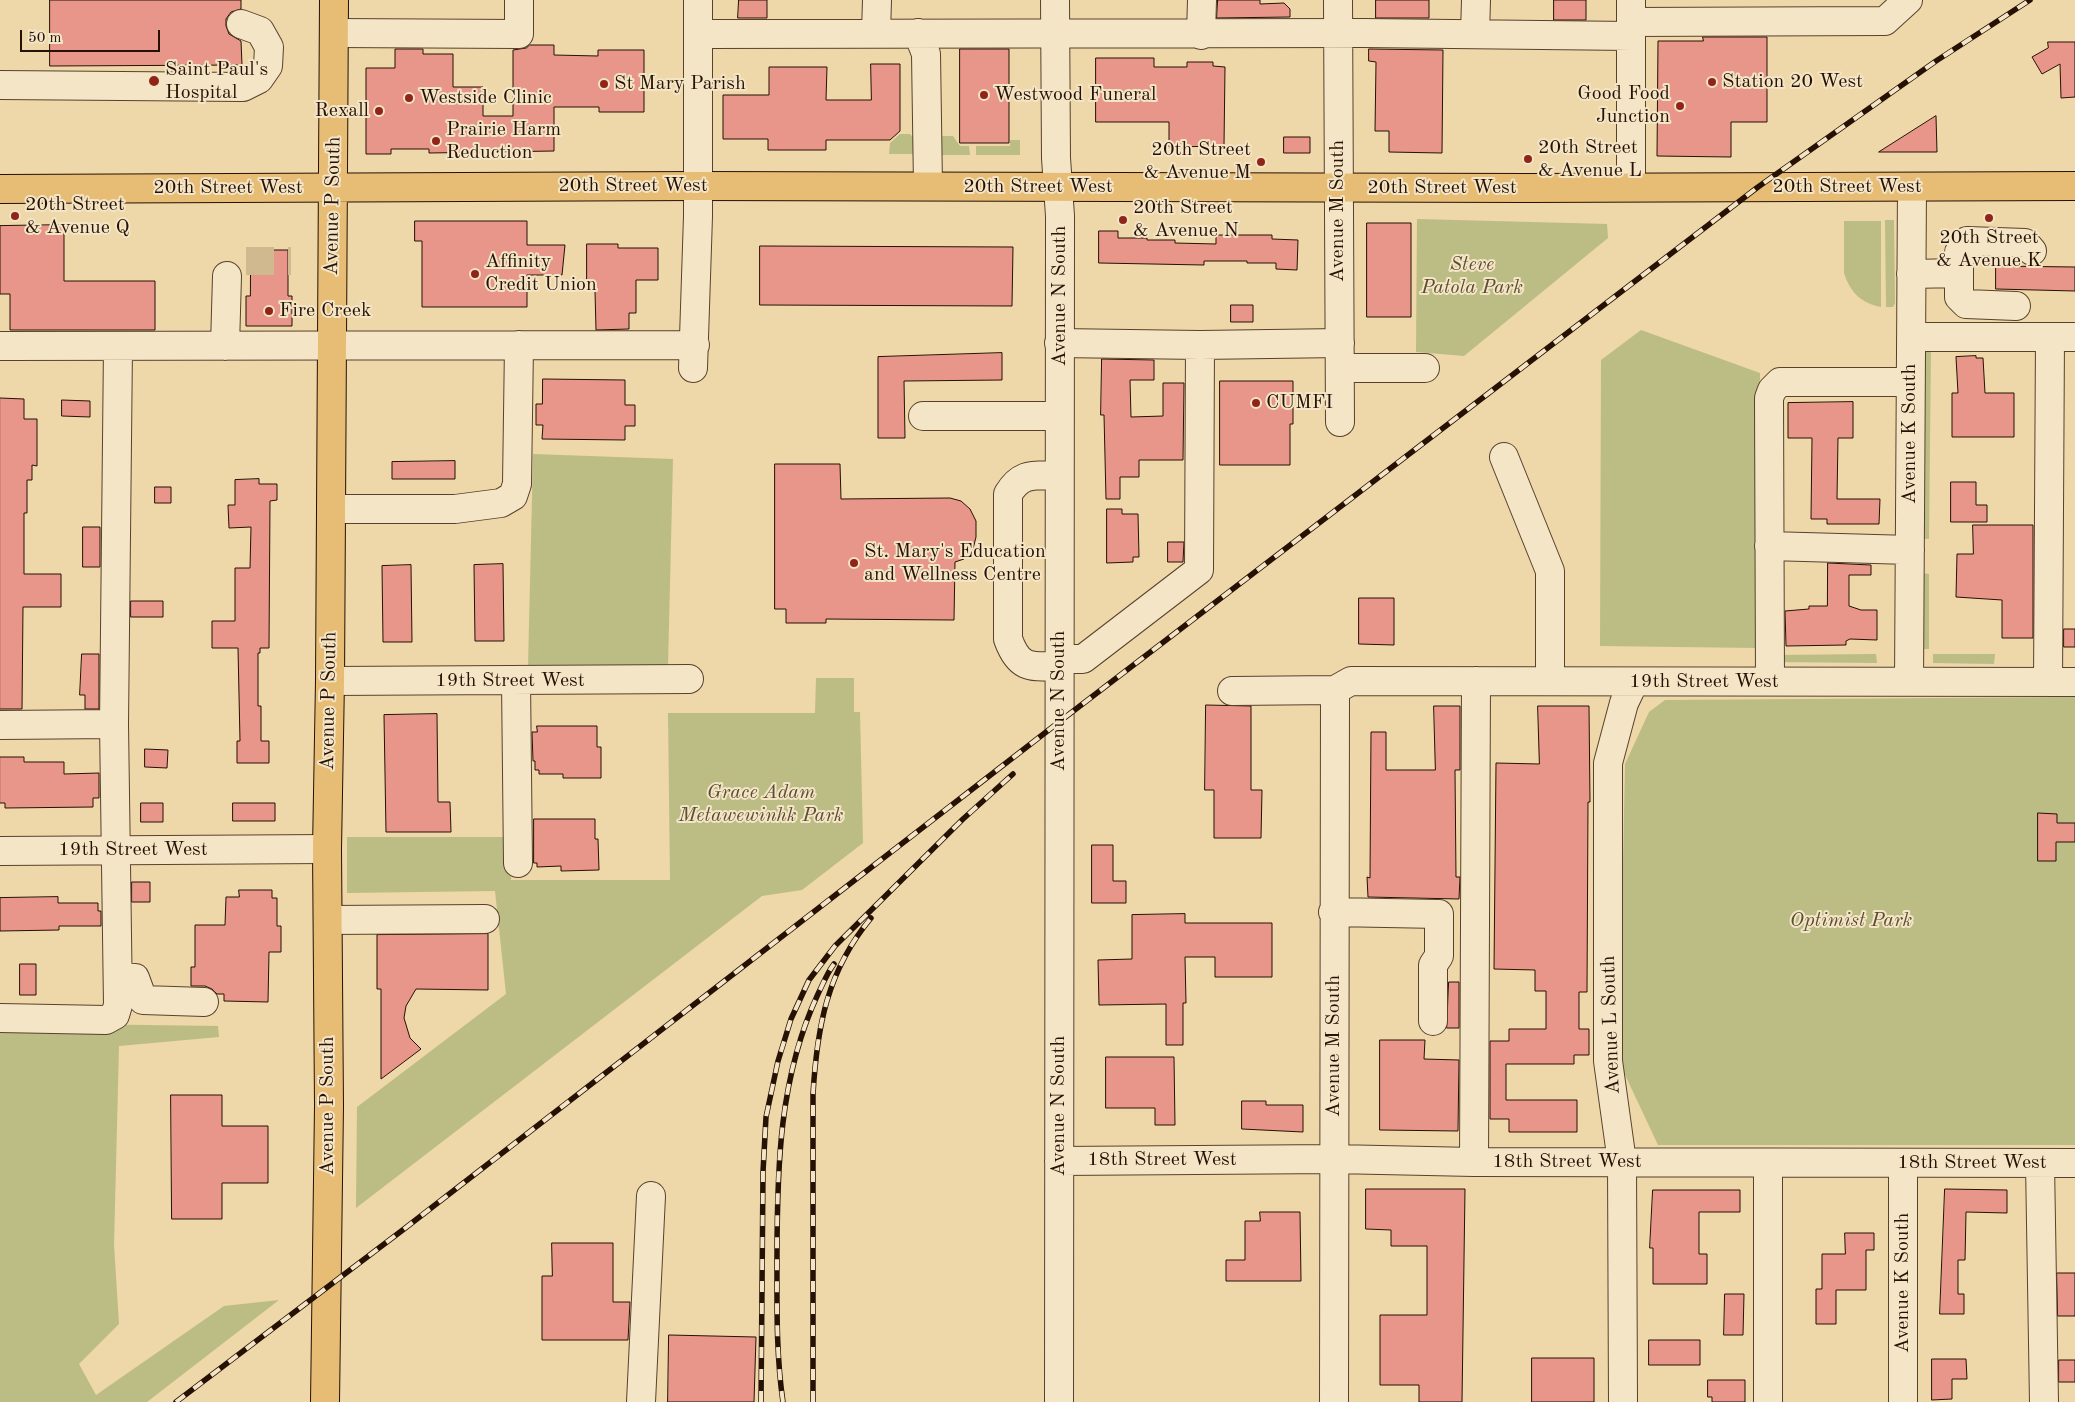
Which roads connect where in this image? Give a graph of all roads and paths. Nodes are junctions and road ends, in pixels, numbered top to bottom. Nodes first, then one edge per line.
1 (334, 0) edge
2 (519, 0) edge
3 (698, 0) edge
4 (877, 0) edge
5 (1055, 0) edge
6 (1202, 0) edge
7 (1338, 0) edge
8 (1476, 0) edge
9 (1908, 0) edge
10 (1630, 19) edge
11 (241, 24) dead end
12 (334, 33) junction
13 (876, 33) junction
14 (918, 33) junction
15 (1055, 33) junction
16 (1338, 33) junction
17 (698, 34) junction
18 (1475, 34) junction
19 (1201, 35) junction
20 (0, 85) edge
21 (698, 186) junction
22 (928, 186) junction
23 (2075, 186) edge
24 (1058, 187) junction
25 (1338, 187) junction
26 (1630, 187) junction
27 (1912, 187) junction
28 (333, 188) junction
29 (0, 189) edge
30 (2032, 251) dead end
31 (1959, 273) junction
32 (1911, 274) junction
33 (227, 276) dead end
34 (2016, 306) dead end
35 (1911, 337) junction
36 (2062, 337) edge
37 (1059, 343) junction
38 (519, 345) junction
39 (1200, 345) junction
40 (0, 346) edge
41 (118, 346) junction
42 (225, 346) junction
43 (331, 346) junction
44 (1340, 356) junction
45 (1425, 368) dead end
46 (1910, 382) junction
47 (923, 416) dead end
48 (1059, 416) junction
49 (1340, 422) dead end
50 (1504, 457) dead end
51 (1059, 476) junction
52 (331, 508) junction
53 (1769, 546) junction
54 (1910, 550) junction
55 (1058, 662) junction
56 (689, 679) dead end
57 (330, 681) junction
58 (516, 681) junction
59 (1476, 681) junction
60 (1550, 681) junction
61 (1770, 681) junction
62 (1634, 682) junction
63 (1909, 682) junction
64 (2048, 682) junction
65 (2075, 682) edge
66 (1335, 690) junction
67 (1232, 691) dead end
68 (114, 724) junction
69 (0, 725) edge
70 (327, 849) junction
71 (0, 851) edge
72 (116, 851) junction
73 (518, 863) dead end
74 (1333, 912) junction
75 (485, 919) dead end
76 (328, 920) junction
77 (118, 976) junction
78 (204, 1002) dead end
79 (0, 1018) edge
80 (1433, 1021) dead end
81 (1334, 1160) junction
82 (1059, 1161) junction
83 (1474, 1162) junction
84 (1622, 1162) junction
85 (1768, 1163) junction
86 (2040, 1163) junction
87 (2075, 1163) edge
88 (1903, 1164) junction
89 (651, 1196) dead end
90 (325, 1402) edge
91 (640, 1402) edge
92 (1059, 1402) edge
93 (1334, 1402) edge
94 (1623, 1402) edge
95 (1768, 1402) edge
96 (1903, 1402) edge
97 (2044, 1402) edge

1 - 12 main road, Avenue P South
2 - 12 street
3 - 17 street
4 - 13 street
5 - 15 street, Avenue N South
6 - 19 street
7 - 16 street, Avenue M South
8 - 18 street
9 - 10 street
10 - 18 street
10 - 26 street
11 - 20 street
12 - 28 main road, Avenue P South
13 - 14 street
13 - 17 street
14 - 15 street
14 - 22 street
15 - 19 street
15 - 24 street, Avenue N South
16 - 18 street
16 - 19 street
16 - 25 street, Avenue M South
17 - 21 street
21 - 22 main road, 20th Street West
21 - 28 main road, 20th Street West
21 - 38 street
22 - 24 main road, 20th Street West
23 - 27 main road, 20th Street West
24 - 25 main road, 20th Street West
24 - 37 street, Avenue N South
25 - 26 main road, 20th Street West
25 - 44 street, Avenue M South
26 - 27 main road, 20th Street West
27 - 32 street, Avenue K South
28 - 29 main road, 20th Street West
28 - 43 main road, Avenue P South
30 - 31 street
31 - 32 street
31 - 34 street
32 - 35 street, Avenue K South
33 - 42 street
35 - 36 street
35 - 46 street, Avenue K South
36 - 64 street
37 - 39 street
37 - 48 street, Avenue N South
38 - 43 street
38 - 52 street
39 - 44 street
39 - 55 street
40 - 41 street
41 - 42 street
41 - 68 street
42 - 43 street
43 - 52 main road, Avenue P South
44 - 45 street
44 - 49 street, Avenue M South
46 - 53 street
46 - 54 street, Avenue K South
47 - 48 street
48 - 51 street, Avenue N South
50 - 60 street
51 - 55 street, Avenue N South
51 - 55 street
52 - 57 main road, Avenue P South
53 - 54 street
53 - 61 street
54 - 63 street, Avenue K South
55 - 82 street, Avenue N South
56 - 58 street, 19th Street West
57 - 58 street, 19th Street West
57 - 70 main road, Avenue P South
58 - 73 street
59 - 60 street, 19th Street West
59 - 66 street, 19th Street West
59 - 83 street
60 - 62 street, 19th Street West
61 - 62 street, 19th Street West
61 - 63 street, 19th Street West
62 - 84 street, Avenue L South
63 - 64 street, 19th Street West
64 - 65 street, 19th Street West
66 - 67 street
66 - 74 street, Avenue M South
68 - 69 street
68 - 72 street
70 - 72 street, 19th Street West
70 - 76 main road, Avenue P South
71 - 72 street, 19th Street West
72 - 77 street
74 - 80 street
74 - 81 street, Avenue M South
75 - 76 street
76 - 90 main road, Avenue P South
77 - 78 street
77 - 79 street
81 - 82 street, 18th Street West
81 - 83 street, 18th Street West
81 - 93 street, Avenue M South
82 - 92 street, Avenue N South
83 - 84 street, 18th Street West
84 - 85 street, 18th Street West
84 - 94 street, Avenue L South
85 - 88 street, 18th Street West
85 - 95 street
86 - 87 street, 18th Street West
86 - 88 street, 18th Street West
86 - 97 street
88 - 96 street, Avenue K South
89 - 91 street

